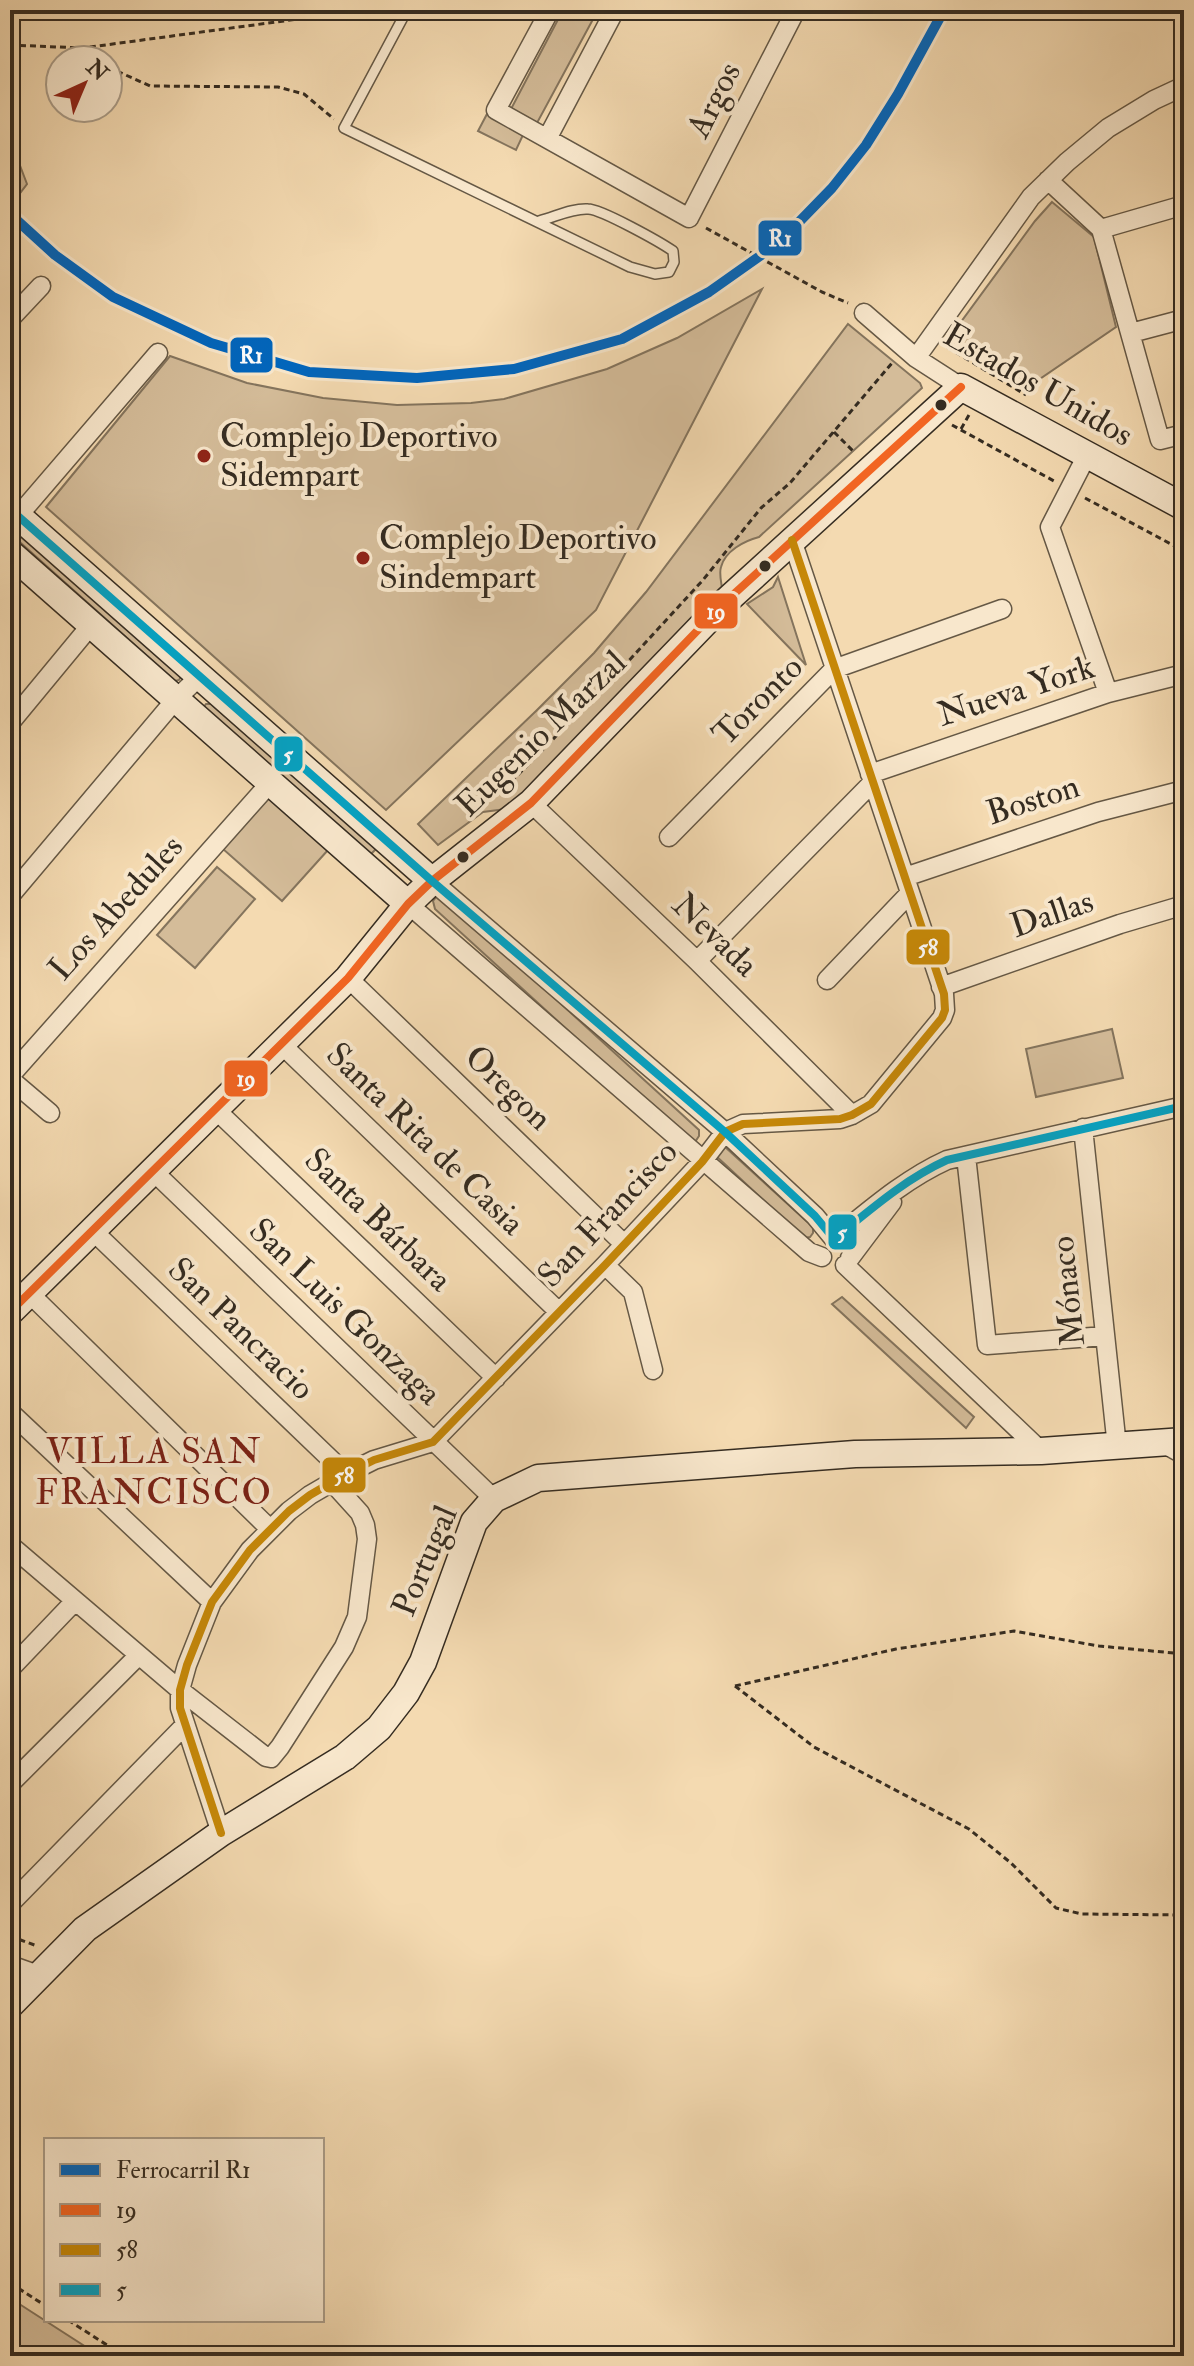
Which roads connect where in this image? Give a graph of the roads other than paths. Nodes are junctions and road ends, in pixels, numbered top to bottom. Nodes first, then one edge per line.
1 (407, 10) edge
2 (550, 10) edge
3 (615, 10) edge
4 (796, 10) edge
5 (1184, 86) edge
6 (548, 137) junction
7 (1048, 180) junction
8 (1184, 205) edge
9 (539, 221) junction
10 (1101, 229) junction
11 (41, 286) dead end
12 (864, 313) road end
13 (10, 319) edge
14 (1184, 319) edge
15 (1131, 333) junction
16 (158, 353) dead end
17 (910, 353) junction
18 (961, 387) junction
19 (1184, 434) edge
20 (1087, 455) junction
21 (1184, 507) edge
22 (13, 517) edge
23 (792, 540) junction
24 (10, 553) edge
25 (1002, 609) dead end
26 (91, 625) junction
27 (834, 669) junction
28 (200, 676) junction
29 (1183, 676) edge
30 (1108, 693) junction
31 (176, 699) junction
32 (10, 723) edge
33 (872, 778) junction
34 (270, 783) junction
35 (1184, 790) edge
36 (531, 803) junction
37 (669, 837) dead end
38 (432, 881) junction
39 (907, 885) junction
40 (10, 896) edge
41 (408, 904) junction
42 (1183, 910) edge
43 (697, 961) junction
44 (348, 978) junction
45 (827, 980) dead end
46 (941, 987) junction
47 (281, 1044) junction
48 (10, 1078) edge
49 (1184, 1106) edge
50 (215, 1109) junction
51 (50, 1113) dead end
52 (852, 1115) junction
53 (1083, 1128) junction
54 (725, 1132) junction
55 (966, 1156) junction
56 (702, 1162) junction
57 (153, 1171) junction
58 (906, 1183) junction
59 (92, 1230) junction
60 (834, 1239) junction
61 (624, 1244) junction
62 (822, 1257) junction
63 (848, 1262) junction
64 (605, 1265) junction
65 (29, 1293) junction
66 (10, 1312) edge
67 (559, 1312) junction
68 (1105, 1336) junction
69 (653, 1370) dead end
70 (496, 1378) junction
71 (10, 1412) edge
72 (1184, 1441) edge
73 (433, 1442) junction
74 (1152, 1443) junction
75 (1117, 1447) junction
76 (1041, 1451) junction
77 (1184, 1460) edge
78 (338, 1478) junction
79 (494, 1499) junction
80 (270, 1529) junction
81 (13, 1552) edge
82 (75, 1601) junction
83 (212, 1602) junction
84 (139, 1655) junction
85 (10, 1669) edge
86 (180, 1690) junction
87 (185, 1725) junction
88 (10, 1784) edge
89 (221, 1833) junction
90 (10, 1904) edge
91 (10, 1965) edge
92 (38, 1975) junction
93 (10, 2005) edge

1 - 9 lane
2 - 6 street
3 - 6 street
4 - 6 street, Argos
5 - 7 street
7 - 10 street
7 - 17 street
8 - 10 street
9 - 9 lane
10 - 15 street
11 - 13 street
12 - 17 street, Estados Unidos
14 - 15 street
15 - 19 street
16 - 22 street
17 - 18 street, Estados Unidos
18 - 20 main road, Estados Unidos
18 - 23 main road, Eugenio Marzal
20 - 21 main road, Estados Unidos
20 - 30 street
22 - 28 main road
23 - 27 street, San Francisco
23 - 36 main road, Eugenio Marzal
24 - 26 main road
25 - 27 street, Toronto
26 - 31 main road
26 - 32 street
27 - 33 street, San Francisco
27 - 37 street, Toronto
28 - 31 street
28 - 38 main road
29 - 30 street, Nueva York
30 - 33 street, Nueva York
31 - 34 main road
31 - 40 street
33 - 39 street, San Francisco
33 - 43 street, Nueva York
34 - 41 main road
34 - 48 street, Los Abedules
35 - 39 street, Boston
36 - 38 main road, Eugenio Marzal
36 - 43 street, Nevada
38 - 41 main road, Eugenio Marzal
38 - 54 street
39 - 45 street, Boston
39 - 46 street, San Francisco
41 - 44 main road, Eugenio Marzal
41 - 56 street
42 - 46 street, Dallas
43 - 52 street, Nevada
44 - 47 main road, Eugenio Marzal
44 - 61 street, Oregon
46 - 52 street, San Francisco
47 - 50 main road, Eugenio Marzal
47 - 67 street, Santa Rita de Casia
48 - 51 street
49 - 53 street
50 - 57 main road, Eugenio Marzal
50 - 70 street, Santa Bárbara
52 - 54 street, San Francisco
53 - 55 street
53 - 68 street, Mónaco
54 - 56 street, San Francisco
54 - 60 street
55 - 58 street
55 - 68 street
56 - 61 street, San Francisco
56 - 62 street
57 - 59 main road, Eugenio Marzal
57 - 73 street, San Luis Gonzaga
58 - 60 street
58 - 63 street
59 - 65 main road, Eugenio Marzal
59 - 78 street, San Pancracio
60 - 62 street
60 - 63 street
61 - 64 street, San Francisco
62 - 63 street
63 - 76 street
64 - 67 street, San Francisco
64 - 69 street
65 - 66 main road, Eugenio Marzal
65 - 80 street
67 - 70 street, San Francisco
68 - 75 street, Mónaco
70 - 73 street, San Francisco
71 - 83 street
72 - 74 main road, Portugal
73 - 78 street, San Francisco
73 - 79 street, San Luis Gonzaga
74 - 75 main road, Portugal
74 - 77 lane
75 - 76 main road, Portugal
76 - 79 main road, Portugal
78 - 80 street, San Francisco
78 - 86 street, San Pancracio
79 - 89 main road, Portugal
80 - 83 street, San Francisco
81 - 82 street
82 - 84 street
82 - 85 street
83 - 86 street, San Francisco
84 - 86 street
84 - 88 street
86 - 87 street, San Francisco
87 - 89 street, San Francisco
87 - 90 street
89 - 92 main road, Portugal
91 - 92 street
92 - 93 main road, Portugal

